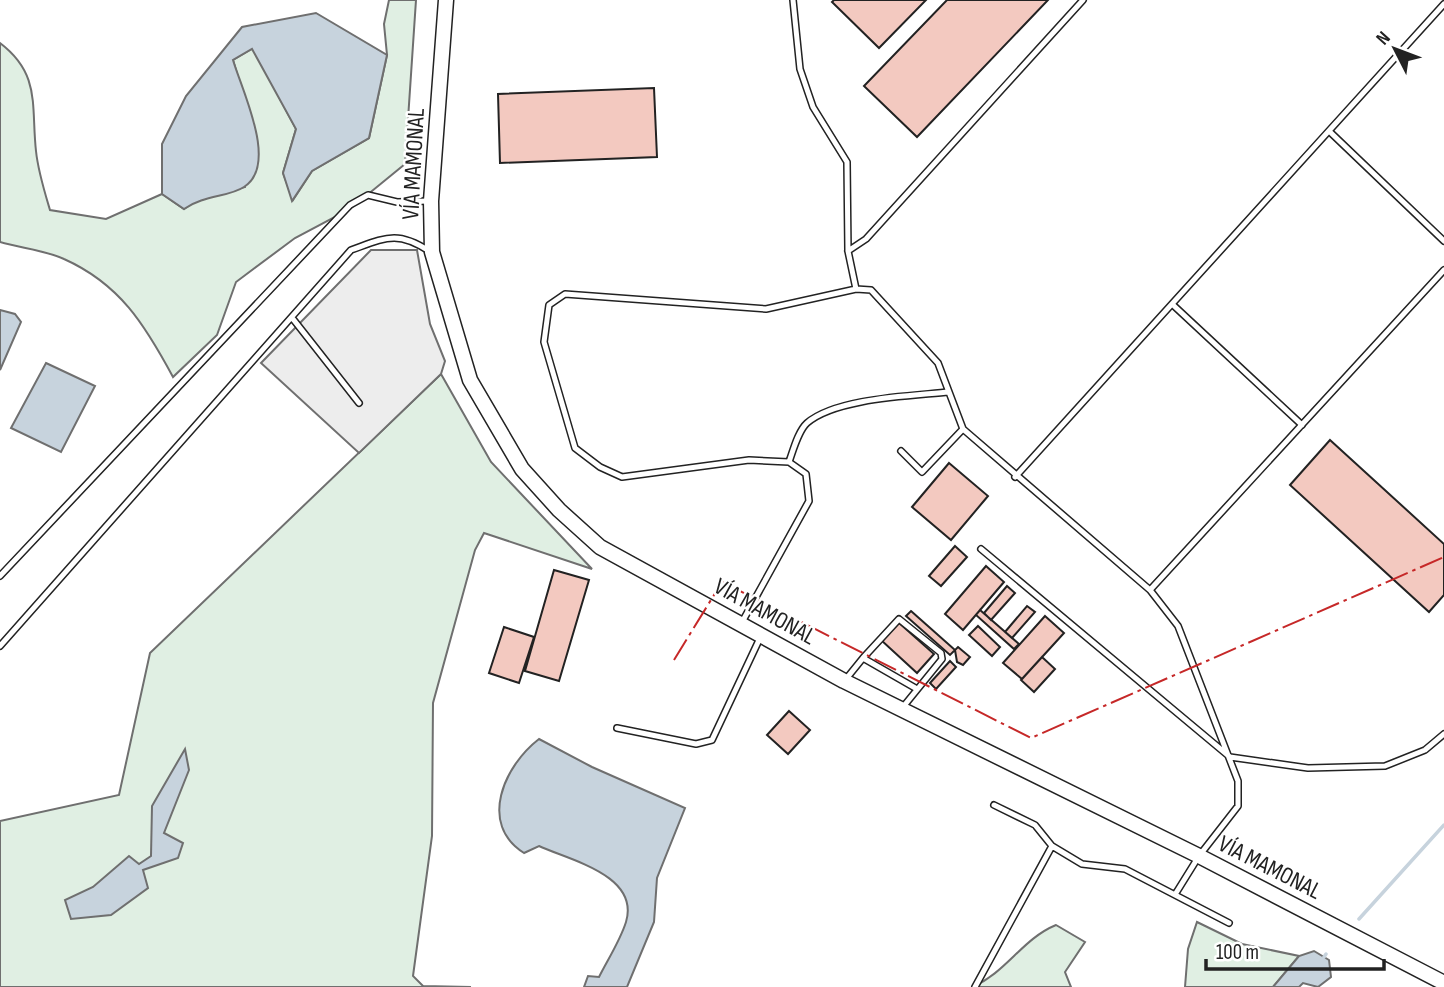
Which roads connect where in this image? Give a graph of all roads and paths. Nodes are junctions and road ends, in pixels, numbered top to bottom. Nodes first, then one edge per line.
1 (446, 0) edge
2 (793, 0) edge
3 (1083, 0) edge
4 (1444, 5) edge
5 (1329, 131) junction
6 (431, 201) junction
7 (1444, 241) edge
8 (848, 251) junction
9 (432, 252) junction
10 (1444, 270) edge
11 (856, 289) junction
12 (1172, 304) junction
13 (293, 319) junction
14 (949, 392) junction
15 (359, 403) dead end
16 (1302, 425) junction
17 (963, 429) junction
18 (901, 451) dead end
19 (789, 462) junction
20 (1016, 477) junction
21 (981, 549) dead end
22 (0, 576) edge
23 (1150, 590) junction
24 (741, 624) junction
25 (761, 635) junction
26 (0, 646) edge
27 (863, 658) junction
28 (844, 681) junction
29 (917, 689) junction
30 (901, 710) junction
31 (617, 728) dead end
32 (1444, 734) edge
33 (1230, 757) junction
34 (994, 805) dead end
35 (1052, 846) junction
36 (1199, 856) junction
37 (1176, 894) junction
38 (1229, 923) dead end
39 (1444, 983) edge
40 (975, 987) edge

1 - 6 street, VÍA MAMONAL
2 - 8 lane
3 - 8 lane
4 - 5 lane
5 - 7 lane
5 - 12 lane
6 - 9 street, VÍA MAMONAL
6 - 22 lane
8 - 11 lane
9 - 13 lane
9 - 24 street, VÍA MAMONAL
10 - 16 lane
11 - 14 lane
11 - 19 lane
12 - 16 lane
12 - 20 lane
13 - 15 lane
13 - 26 lane
14 - 17 lane
14 - 19 lane
16 - 23 lane
17 - 18 lane
17 - 20 lane
19 - 24 lane
20 - 23 lane
21 - 33 lane
23 - 33 lane
24 - 25 street, VÍA MAMONAL
25 - 28 street, VÍA MAMONAL
25 - 31 lane
27 - 28 lane
27 - 29 lane
27 - 29 lane
28 - 30 street, VÍA MAMONAL
29 - 30 lane
30 - 36 street, VÍA MAMONAL
32 - 33 lane
33 - 36 lane
34 - 35 lane
35 - 37 lane
35 - 40 lane
36 - 37 lane
36 - 39 street, VÍA MAMONAL
37 - 38 lane

